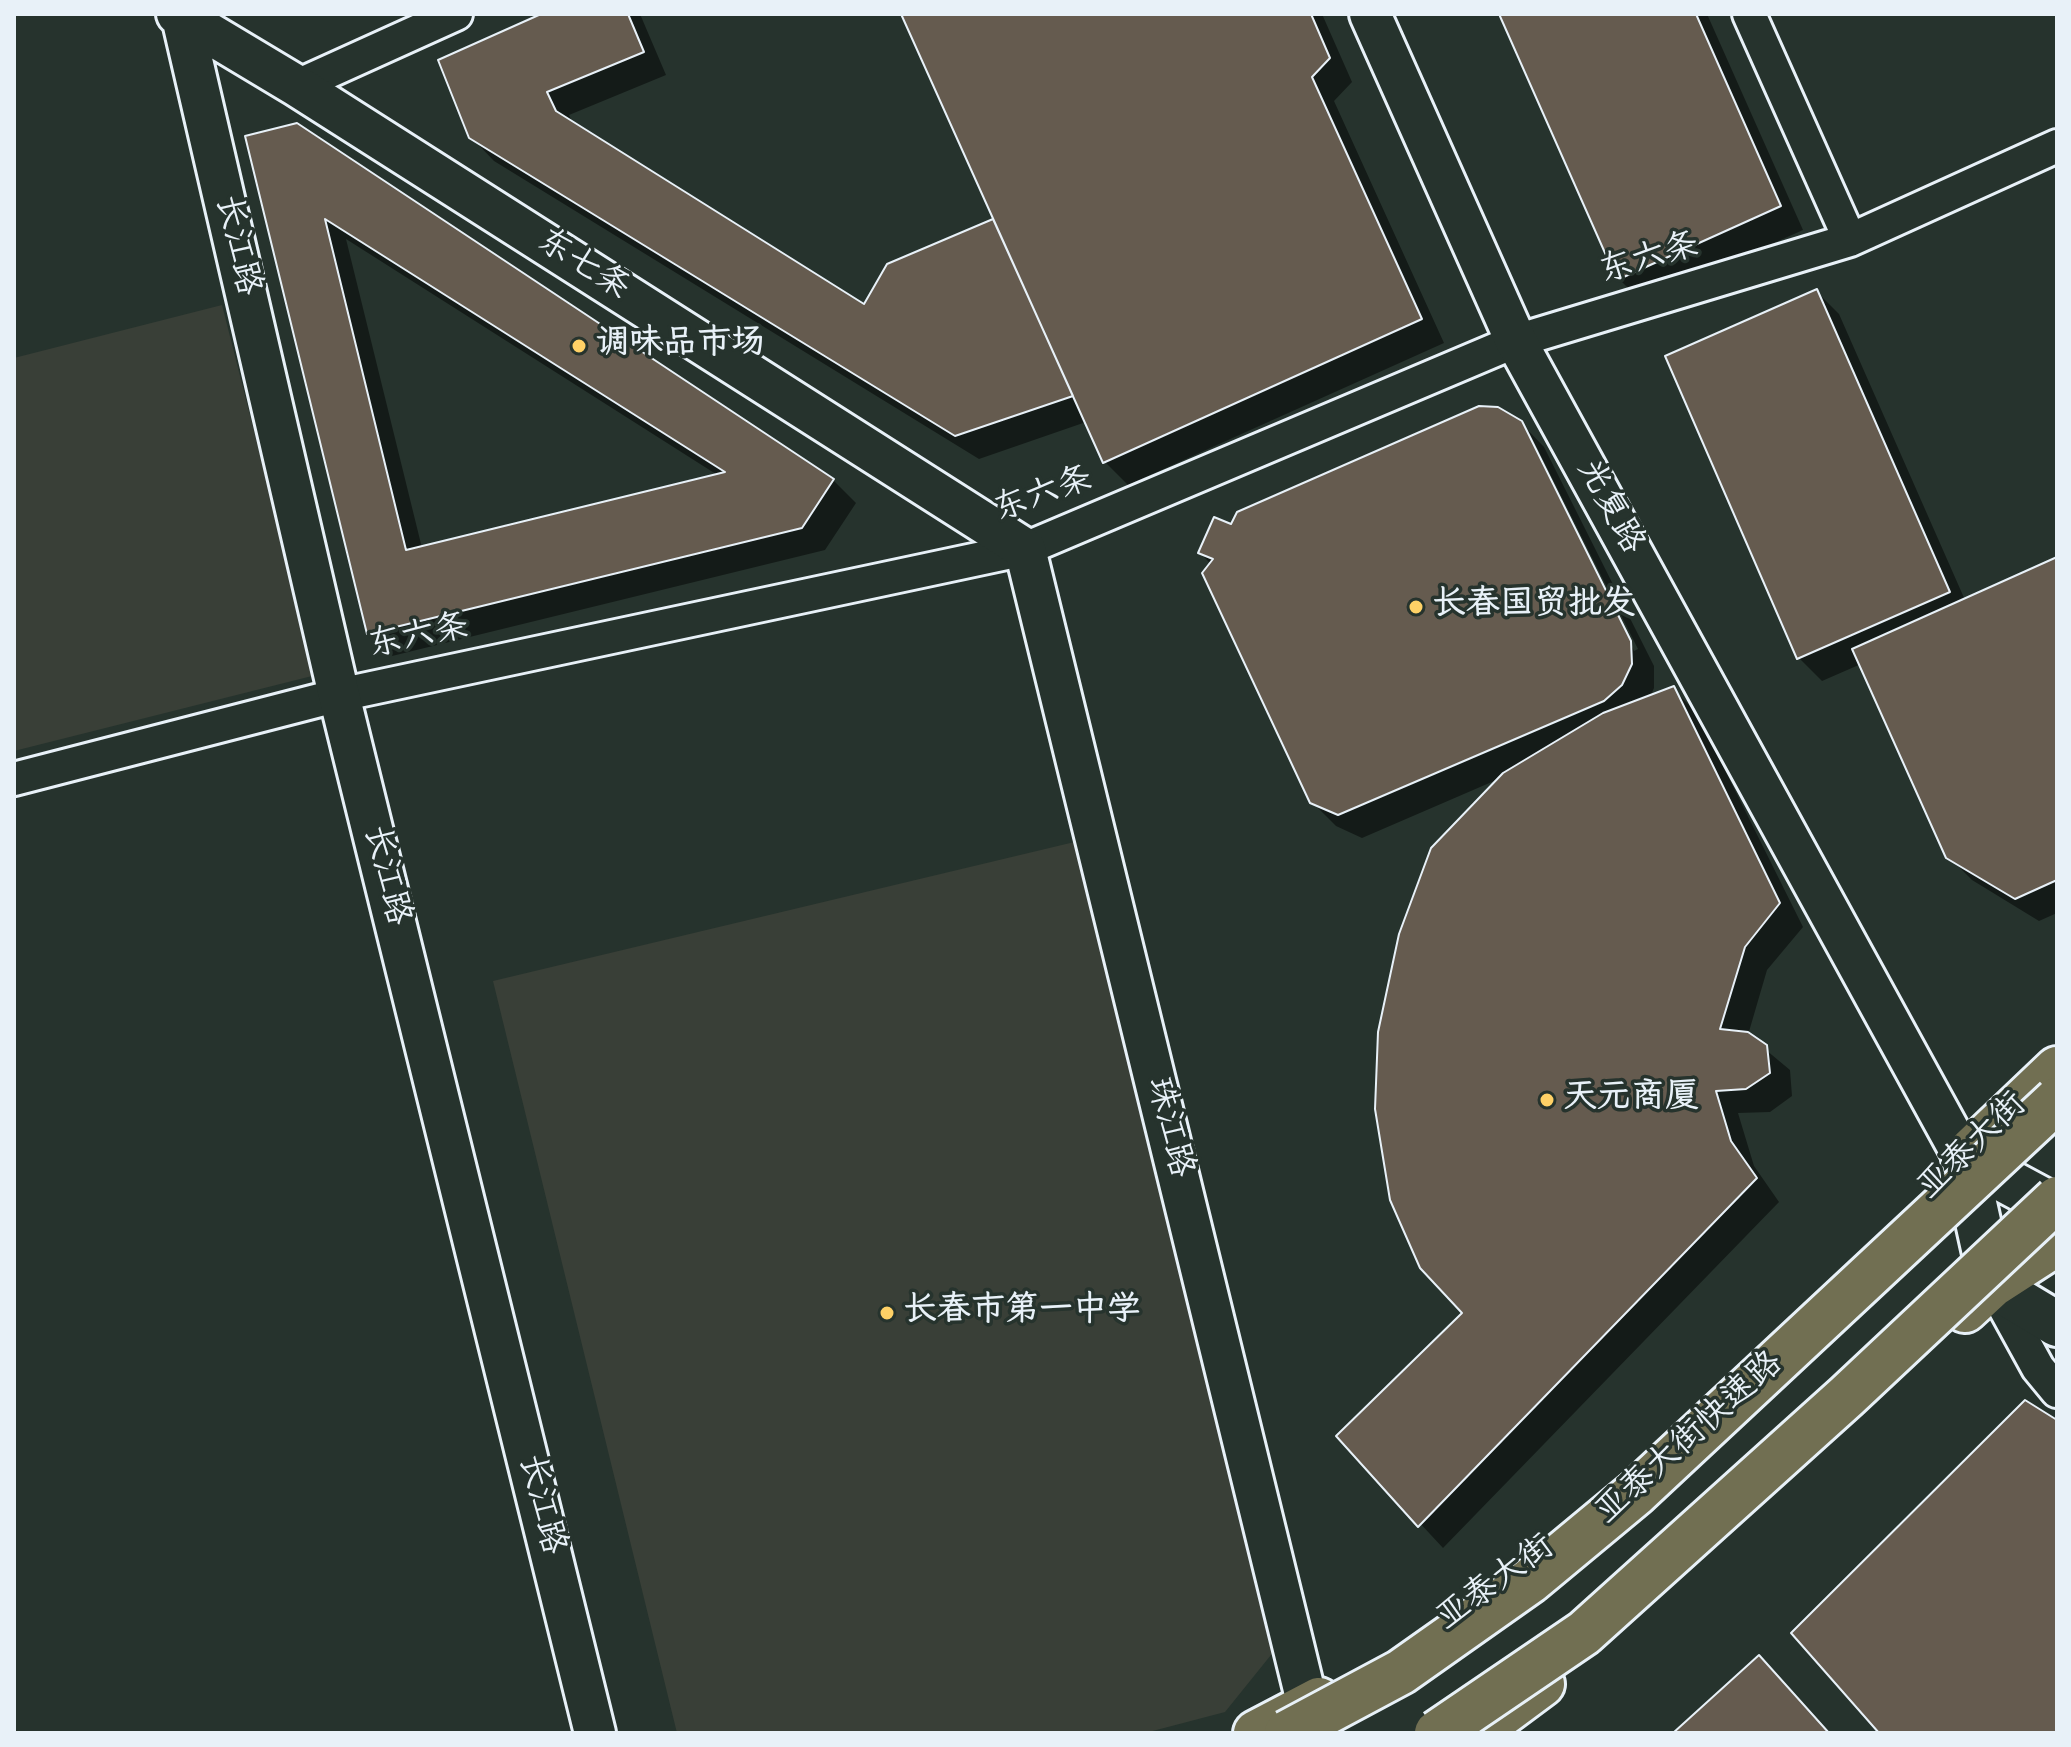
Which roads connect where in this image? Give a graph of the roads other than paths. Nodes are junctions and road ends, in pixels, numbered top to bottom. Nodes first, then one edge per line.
1 (456, 14) edge
2 (1370, 14) edge
3 (1749, 14) edge
4 (180, 16) edge
5 (297, 86) junction
6 (2057, 146) edge
7 (1850, 240) junction
8 (1516, 341) junction
9 (1025, 549) junction
10 (339, 695) junction
11 (14, 779) edge
12 (2057, 1069) edge
13 (2057, 1100) edge
14 (1964, 1158) junction
15 (2057, 1199) edge
16 (2057, 1208) edge
17 (2057, 1243) edge
18 (1992, 1285) junction
19 (2057, 1324) edge
20 (2057, 1391) edge
21 (1298, 1720) edge
22 (595, 1733) edge
23 (1256, 1733) edge
24 (1437, 1733) edge
25 (1476, 1733) edge

1 - 5 street
2 - 8 street, 光复路
3 - 7 street
4 - 5 street, 东七条
4 - 10 street, 长江路
5 - 9 street, 东七条
6 - 7 street, 东六条
7 - 8 street, 东六条
8 - 9 street, 东六条
8 - 14 street, 光复路
9 - 10 street, 东六条
9 - 21 street, 珠江路
10 - 11 street, 东六条
10 - 22 street, 长江路
12 - 14 main road, 亚泰大街
13 - 21 main road, 亚泰大街快速路, bridge
14 - 16 main road
14 - 18 main road
14 - 21 main road, 亚泰大街
15 - 24 main road, bridge
17 - 18 main road
18 - 19 main road
18 - 20 street
18 - 25 main road
21 - 23 main road, 亚泰大街

